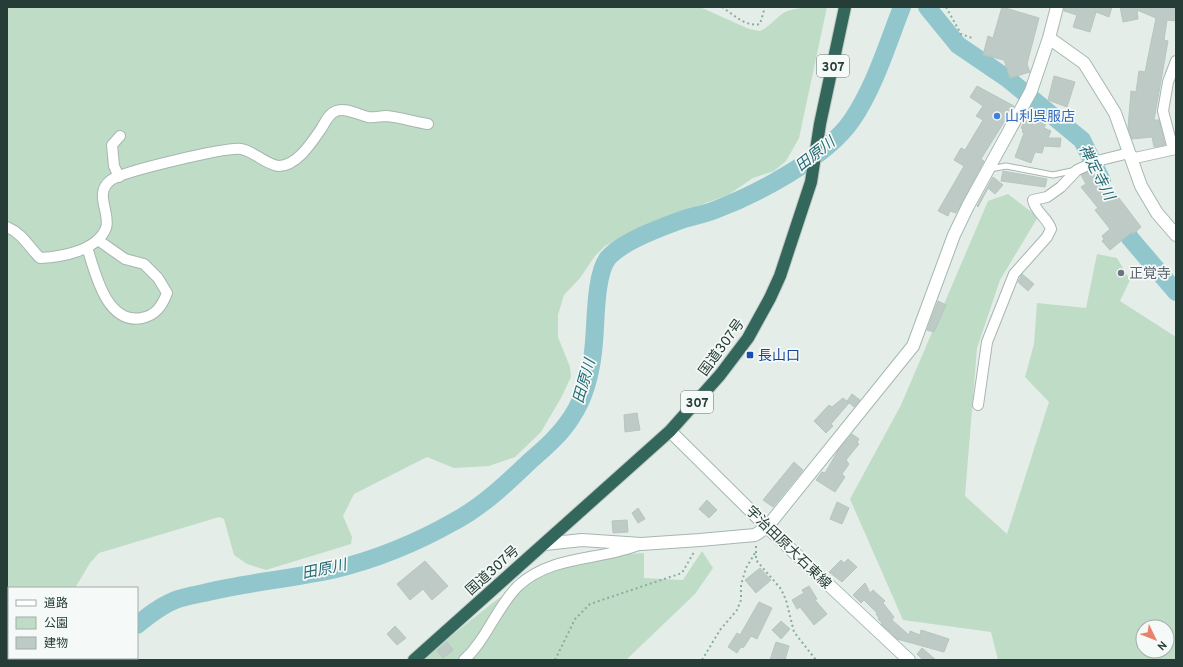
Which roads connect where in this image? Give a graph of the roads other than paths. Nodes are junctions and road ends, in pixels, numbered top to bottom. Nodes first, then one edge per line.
1 (845, 7) edge
2 (1057, 7) edge
3 (1049, 38) junction
4 (1176, 61) edge
5 (428, 124) dead end
6 (120, 136) dead end
7 (1175, 149) edge
8 (1129, 153) junction
9 (987, 170) junction
10 (1077, 170) junction
11 (119, 177) junction
12 (7, 227) edge
13 (1176, 236) edge
14 (98, 240) junction
15 (87, 247) junction
16 (978, 405) dead end
17 (670, 431) junction
18 (767, 526) junction
19 (545, 544) junction
20 (641, 544) junction
21 (414, 660) edge
22 (464, 660) edge
23 (909, 660) edge

1 - 17 highway, 国道307号 / 307
2 - 3 street
3 - 8 street
3 - 9 street
4 - 7 street
5 - 11 street
6 - 11 street
7 - 8 street
8 - 10 street
8 - 13 street
9 - 10 lane
9 - 18 street
10 - 16 street
11 - 14 street
12 - 15 street
14 - 15 street
14 - 15 street
17 - 18 street, 宇治田原大石東線
17 - 19 highway, 国道307号 / 307
18 - 20 street
18 - 23 street, 宇治田原大石東線
19 - 20 street
19 - 21 highway, 国道307号 / 307
20 - 22 street

